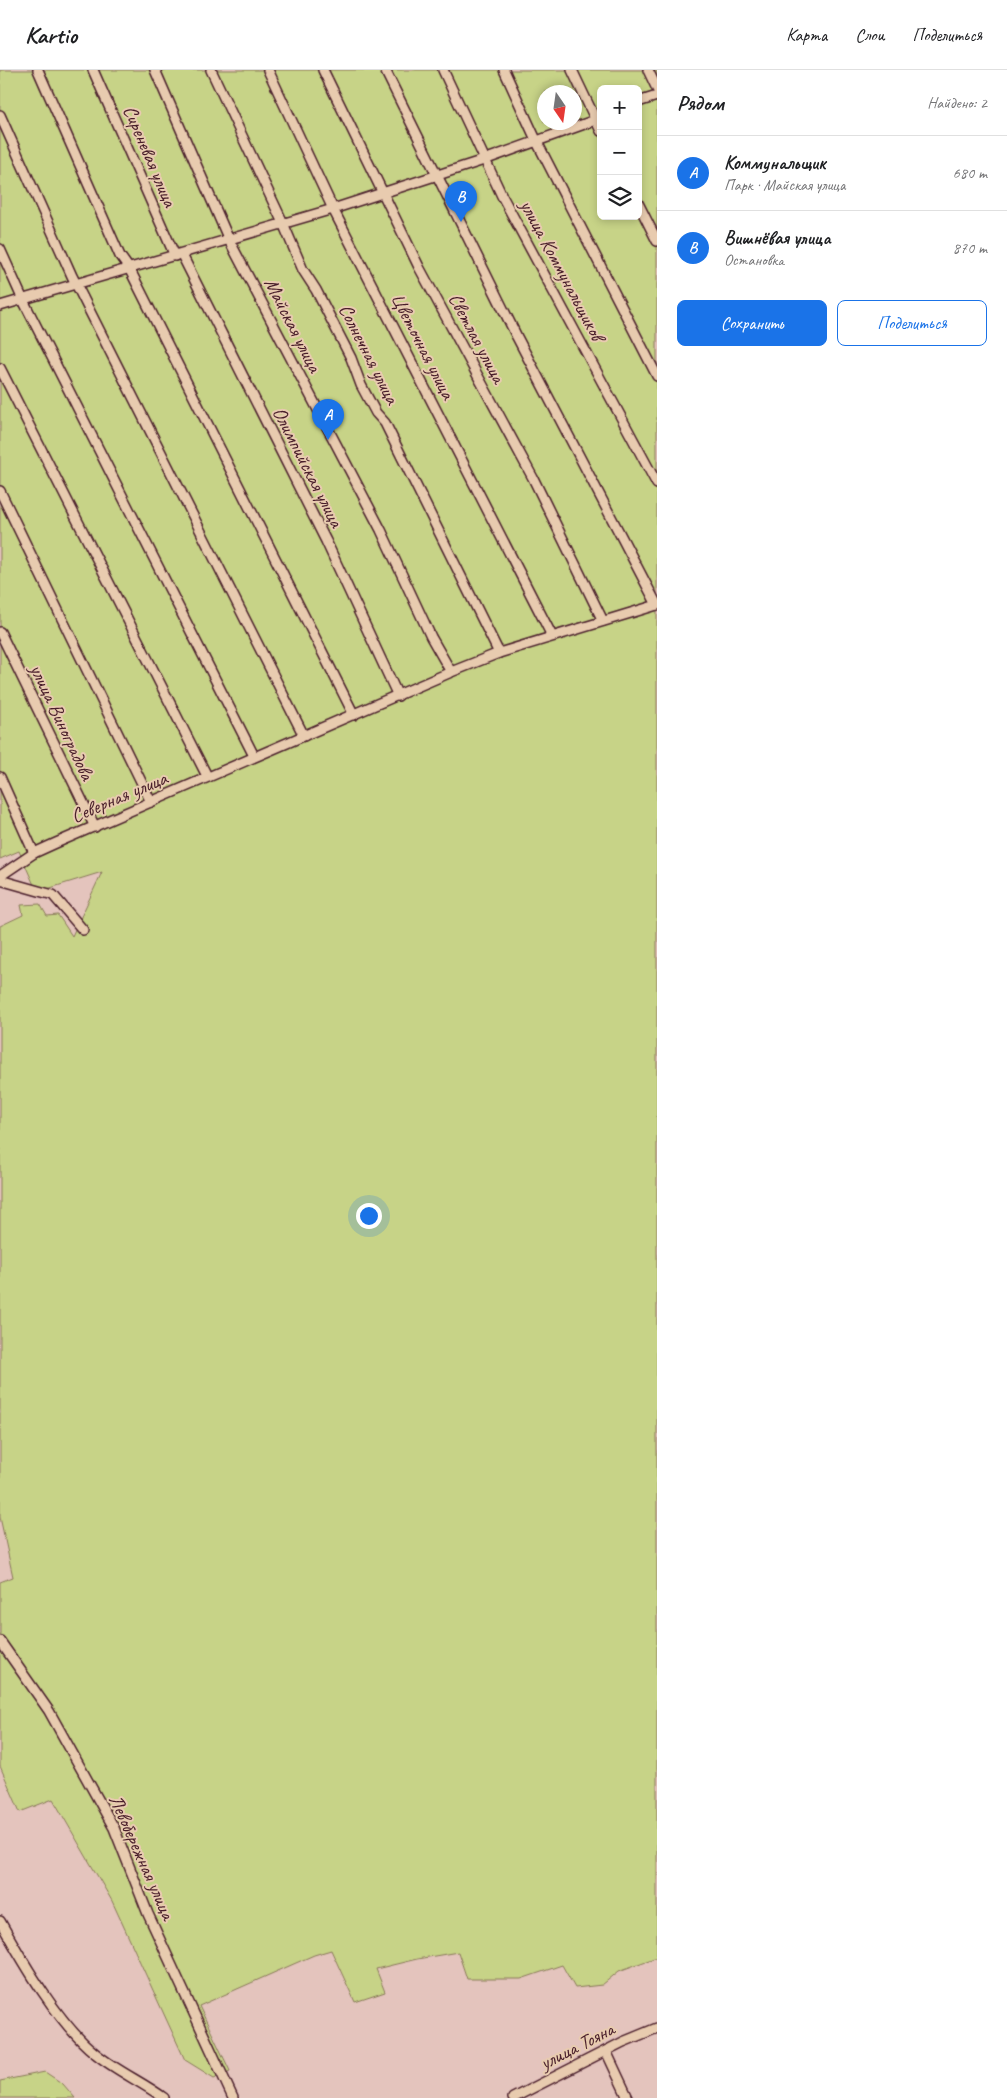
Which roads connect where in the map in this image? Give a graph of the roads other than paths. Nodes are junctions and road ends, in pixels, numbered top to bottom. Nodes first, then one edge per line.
1 (38, 70) edge
2 (93, 70) edge
3 (155, 70) edge
4 (212, 70) edge
5 (268, 70) edge
6 (323, 70) edge
7 (385, 70) edge
8 (443, 70) edge
9 (504, 70) edge
10 (572, 70) edge
11 (648, 70) edge
12 (657, 89) edge
13 (657, 96) edge
14 (642, 101) edge
15 (0, 115) edge
16 (597, 117) edge
17 (597, 119) edge
18 (537, 142) junction
19 (484, 160) junction
20 (435, 174) junction
21 (384, 192) junction
22 (333, 209) junction
23 (642, 210) edge
24 (283, 223) junction
25 (229, 240) junction
26 (657, 241) edge
27 (0, 249) edge
28 (179, 255) junction
29 (130, 270) junction
30 (77, 284) junction
31 (23, 300) junction
32 (0, 306) edge
33 (0, 368) edge
34 (657, 376) edge
35 (657, 484) edge
36 (0, 491) edge
37 (657, 605) edge
38 (603, 621) junction
39 (0, 632) edge
40 (552, 636) junction
41 (499, 653) junction
42 (451, 672) junction
43 (398, 696) junction
44 (354, 715) junction
45 (304, 736) junction
46 (254, 756) junction
47 (207, 776) junction
48 (0, 777) edge
49 (151, 802) junction
50 (94, 827) junction
51 (34, 853) junction
52 (0, 878) edge
53 (84, 930) dead end
54 (0, 1641) edge
55 (0, 1920) edge
56 (657, 2028) edge
57 (606, 2051) junction
58 (164, 2098) edge
59 (233, 2098) edge
60 (513, 2098) edge
61 (628, 2098) edge

1 - 29 street
2 - 28 street, Сиреневая улица
3 - 25 street, Майская улица
4 - 24 street, Солнечная улица
5 - 22 street, Цветочная улица
6 - 21 street, Светлая улица
7 - 20 street
8 - 19 street, улица Коммунальщиков
9 - 18 street
10 - 16 street
11 - 12 street
13 - 14 street
15 - 30 street
17 - 18 street
18 - 19 street
18 - 34 street
19 - 20 street
19 - 35 street, улица Коммунальщиков
20 - 21 street
20 - 37 street
21 - 22 street
21 - 38 street, Светлая улица
22 - 24 street
22 - 40 street, Цветочная улица
23 - 26 street
24 - 25 street
24 - 41 street, Солнечная улица
25 - 28 street
25 - 42 street, Майская улица
27 - 31 street
28 - 29 street
28 - 43 street, Олимпийская улица
29 - 30 street
29 - 44 street
30 - 31 street
30 - 45 street
31 - 32 street
31 - 46 street
33 - 47 street
36 - 49 street
37 - 38 street, Северная улица
38 - 40 street, Северная улица
39 - 50 street, улица Виноградова
40 - 41 street, Северная улица
41 - 42 street, Северная улица
42 - 43 street, Северная улица
43 - 44 street, Северная улица
44 - 45 street, Северная улица
45 - 46 street, Северная улица
46 - 47 street, Северная улица
47 - 49 street, Северная улица
48 - 51 street
49 - 50 street, Северная улица
50 - 51 street, Северная улица
51 - 52 street, Северная улица
52 - 53 street
54 - 59 street, Левобережная улица
55 - 58 street
56 - 57 street, улица Тояна
57 - 60 street, улица Тояна
57 - 61 street

